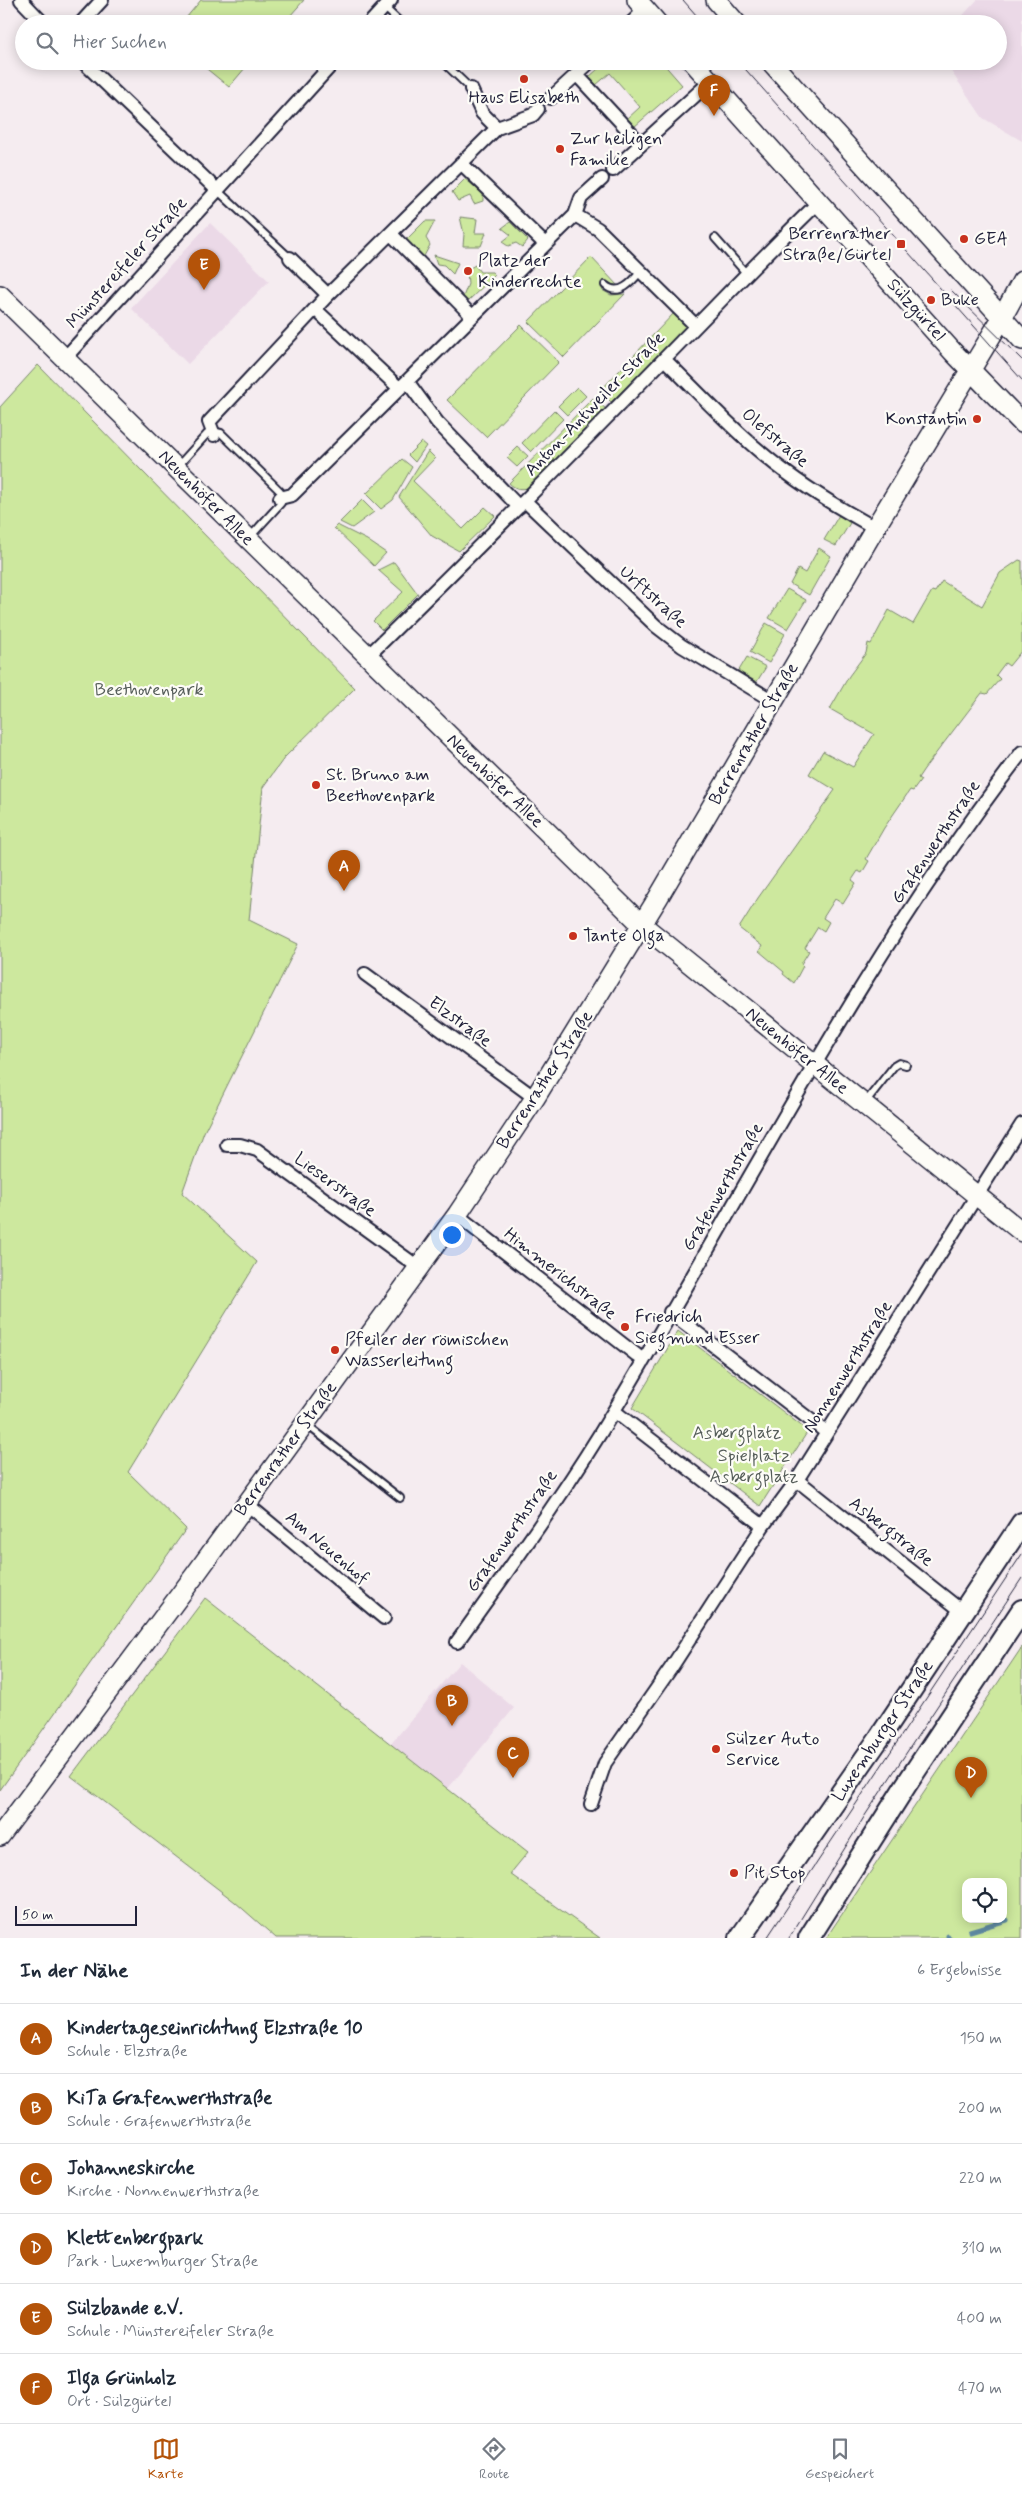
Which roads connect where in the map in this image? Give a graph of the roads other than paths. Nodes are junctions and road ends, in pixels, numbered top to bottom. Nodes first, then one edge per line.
1 (21, 0) edge
2 (102, 0) edge
3 (716, 0) edge
4 (388, 3) edge
5 (641, 5) edge
6 (35, 15) edge
7 (88, 15) edge
8 (377, 15) edge
9 (396, 15) edge
10 (650, 15) edge
11 (729, 15) edge
12 (91, 70) edge
13 (327, 70) edge
14 (451, 70) edge
15 (581, 70) edge
16 (700, 70) edge
17 (778, 70) edge
18 (577, 74) junction
19 (710, 82) junction
20 (471, 89) joint
21 (551, 98) dead end
22 (538, 109) dead end
23 (497, 128) junction
24 (641, 144) junction
25 (462, 164) junction
26 (613, 170) dead end
27 (602, 180) dead end
28 (217, 190) junction
29 (819, 202) junction
30 (575, 215) junction
31 (391, 234) junction
32 (715, 238) dead end
33 (544, 243) junction
34 (290, 258) joint
35 (641, 271) junction
36 (746, 273) junction
37 (1022, 281) edge
38 (606, 285) dead end
39 (0, 295) edge
40 (328, 295) junction
41 (315, 309) junction
42 (472, 316) junction
43 (1002, 318) junction
44 (696, 325) junction
45 (1022, 340) edge
46 (64, 359) junction
47 (664, 359) junction
48 (970, 370) junction
49 (403, 384) junction
50 (1022, 423) edge
51 (213, 433) junction
52 (176, 468) junction
53 (282, 498) junction
54 (522, 504) junction
55 (874, 528) junction
56 (248, 539) junction
57 (368, 656) junction
58 (773, 701) junction
59 (1022, 752) edge
60 (641, 924) junction
61 (365, 974) dead end
62 (814, 1065) junction
63 (906, 1065) dead end
64 (535, 1098) junction
65 (864, 1105) junction
66 (1022, 1124) edge
67 (227, 1146) dead end
68 (979, 1193) junction
69 (456, 1215) junction
70 (1022, 1232) edge
71 (418, 1266) junction
72 (670, 1312) junction
73 (642, 1360) junction
74 (614, 1411) junction
75 (305, 1423) junction
76 (826, 1432) junction
77 (797, 1480) junction
78 (400, 1498) dead end
79 (247, 1504) junction
80 (1022, 1523) edge
81 (763, 1526) junction
82 (1022, 1610) edge
83 (963, 1612) junction
84 (384, 1618) dead end
85 (456, 1642) dead end
86 (591, 1804) dead end
87 (0, 1836) edge
88 (740, 1938) edge
89 (809, 1938) edge

1 - 6 street
2 - 7 street
3 - 11 street
4 - 8 street
4 - 9 lane
5 - 10 street
12 - 28 street
13 - 28 street, Münstereifeler Straße
14 - 20 lane
15 - 18 street
16 - 19 street, Sülzgürtel
17 - 43 street
18 - 21 street
18 - 24 street
19 - 24 street
19 - 29 street, Sülzgürtel
20 - 23 street
22 - 23 street
23 - 25 street
24 - 26 street
25 - 31 street
25 - 33 street
27 - 30 street
28 - 34 lane
28 - 46 street, Münstereifeler Straße
29 - 36 street, Anton-Antweiler-Straße
29 - 48 street, Sülzgürtel
30 - 33 street
30 - 35 street
31 - 40 street
31 - 42 street
32 - 36 lane
33 - 42 street
34 - 40 street
35 - 38 lane
35 - 44 street
36 - 44 street, Anton-Antweiler-Straße
37 - 43 street, Berrenrather Straße
39 - 46 street, Neuenhöfer Allee
40 - 41 street
41 - 49 street
41 - 51 street
42 - 49 street
43 - 45 street
43 - 48 street, Berrenrather Straße
44 - 47 street, Anton-Antweiler-Straße
46 - 52 street, Neuenhöfer Allee
47 - 54 street, Anton-Antweiler-Straße
47 - 55 street, Olefstraße
48 - 50 street, Sülzgürtel
48 - 55 street, Berrenrather Straße
49 - 53 street
49 - 54 street
51 - 52 lane
51 - 53 lane
52 - 56 street, Neuenhöfer Allee
53 - 56 lane
54 - 57 street, Anton-Antweiler-Straße
54 - 58 street, Urftstraße
55 - 58 street, Berrenrather Straße
56 - 57 street, Neuenhöfer Allee
57 - 60 street, Neuenhöfer Allee
58 - 60 street, Berrenrather Straße
59 - 62 street, Grafenwerthstraße
60 - 62 street, Neuenhöfer Allee
60 - 64 street, Berrenrather Straße
61 - 64 street, Elzstraße
62 - 65 street, Neuenhöfer Allee
62 - 72 street, Grafenwerthstraße
63 - 65 lane
64 - 69 street, Berrenrather Straße
65 - 68 street, Neuenhöfer Allee
66 - 68 street, Nonnenwerthstraße
67 - 71 street, Lieserstraße
68 - 70 street, Neuenhöfer Allee
68 - 76 street, Nonnenwerthstraße
69 - 71 street, Berrenrather Straße
69 - 73 street, Himmerichstraße
71 - 75 street, Berrenrather Straße
72 - 73 street, Grafenwerthstraße
72 - 76 street
73 - 74 street, Grafenwerthstraße
74 - 81 street
74 - 85 street, Grafenwerthstraße
75 - 78 lane
75 - 79 street, Berrenrather Straße
76 - 77 street, Nonnenwerthstraße
77 - 81 street, Nonnenwerthstraße
77 - 83 street, Asbergstraße
79 - 84 street, Am Neuenhof
79 - 87 street, Berrenrather Straße
80 - 83 main road, Luxemburger Straße
81 - 86 street, Nonnenwerthstraße
82 - 89 main road
83 - 88 main road, Luxemburger Straße

